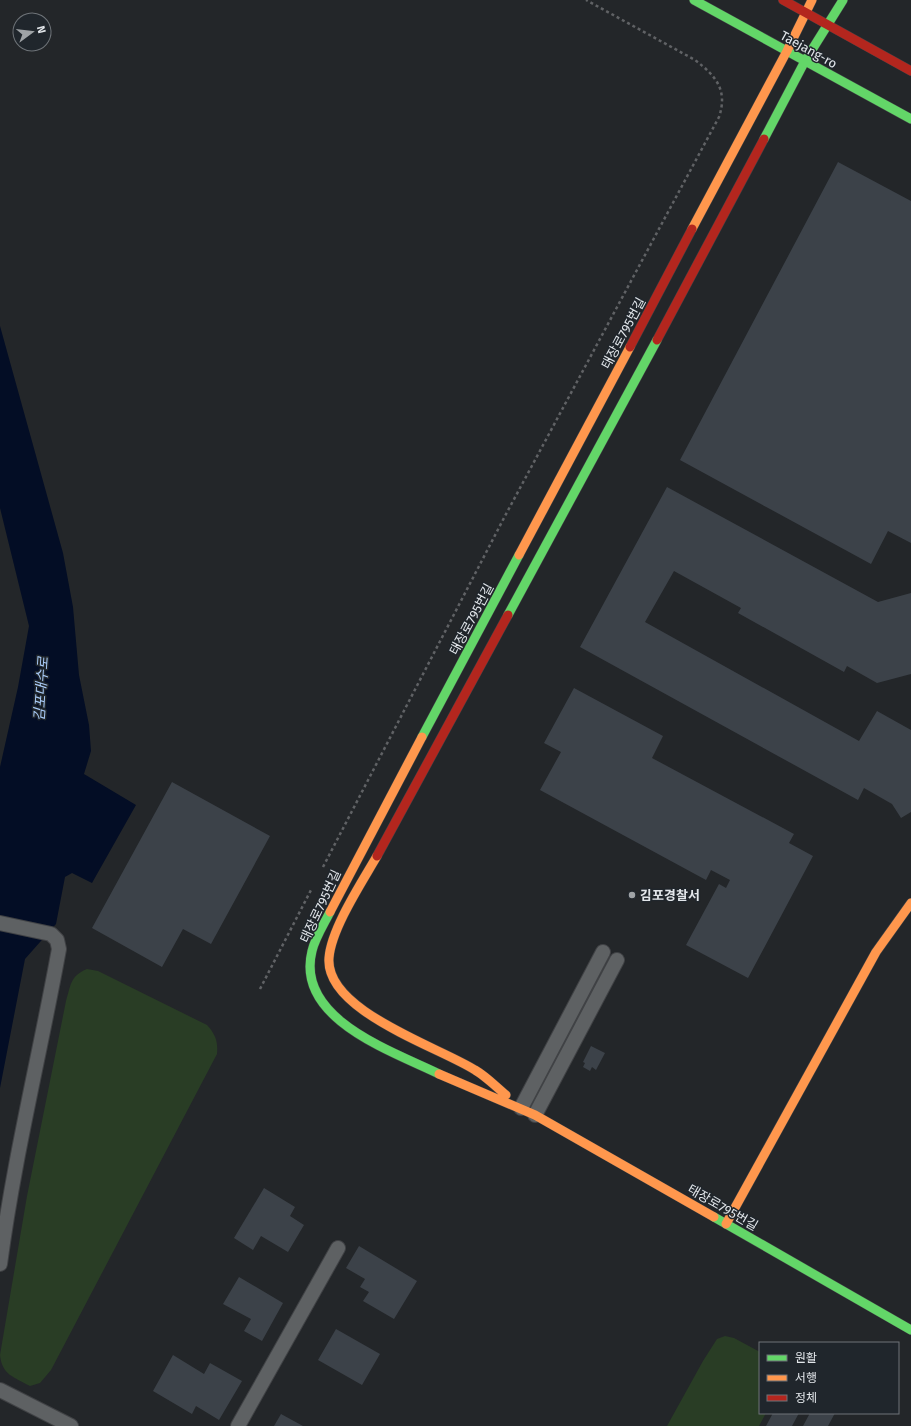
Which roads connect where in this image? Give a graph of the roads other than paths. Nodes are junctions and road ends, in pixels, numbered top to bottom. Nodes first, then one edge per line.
1 (694, 0) edge
2 (783, 0) edge
3 (812, 0) edge
4 (843, 0) edge
5 (805, 12) junction
6 (828, 25) junction
7 (787, 51) junction
8 (804, 61) junction
9 (911, 70) edge
10 (911, 119) edge
11 (911, 903) edge
12 (0, 923) edge
13 (603, 952) dead end
14 (617, 960) dead end
15 (521, 1108) junction
16 (535, 1115) junction
17 (726, 1224) junction
18 (338, 1248) dead end
19 (0, 1264) edge
20 (911, 1330) edge
21 (0, 1390) edge
22 (71, 1426) edge
23 (238, 1426) edge

1 - 7 street, Taejang-ro
2 - 5 street
3 - 5 street, 태장로795번길
4 - 6 street, 태장로795번길
5 - 6 street
5 - 7 street, 태장로795번길
6 - 8 street, 태장로795번길
6 - 9 street
7 - 8 street, Taejang-ro
7 - 15 street, 태장로795번길
8 - 10 street, Taejang-ro
8 - 15 street, 태장로795번길
11 - 17 street
12 - 19 lane
13 - 15 lane
14 - 16 lane
15 - 16 street, 태장로795번길
16 - 17 street, 태장로795번길
17 - 20 street, 태장로795번길
18 - 23 lane
21 - 22 lane

